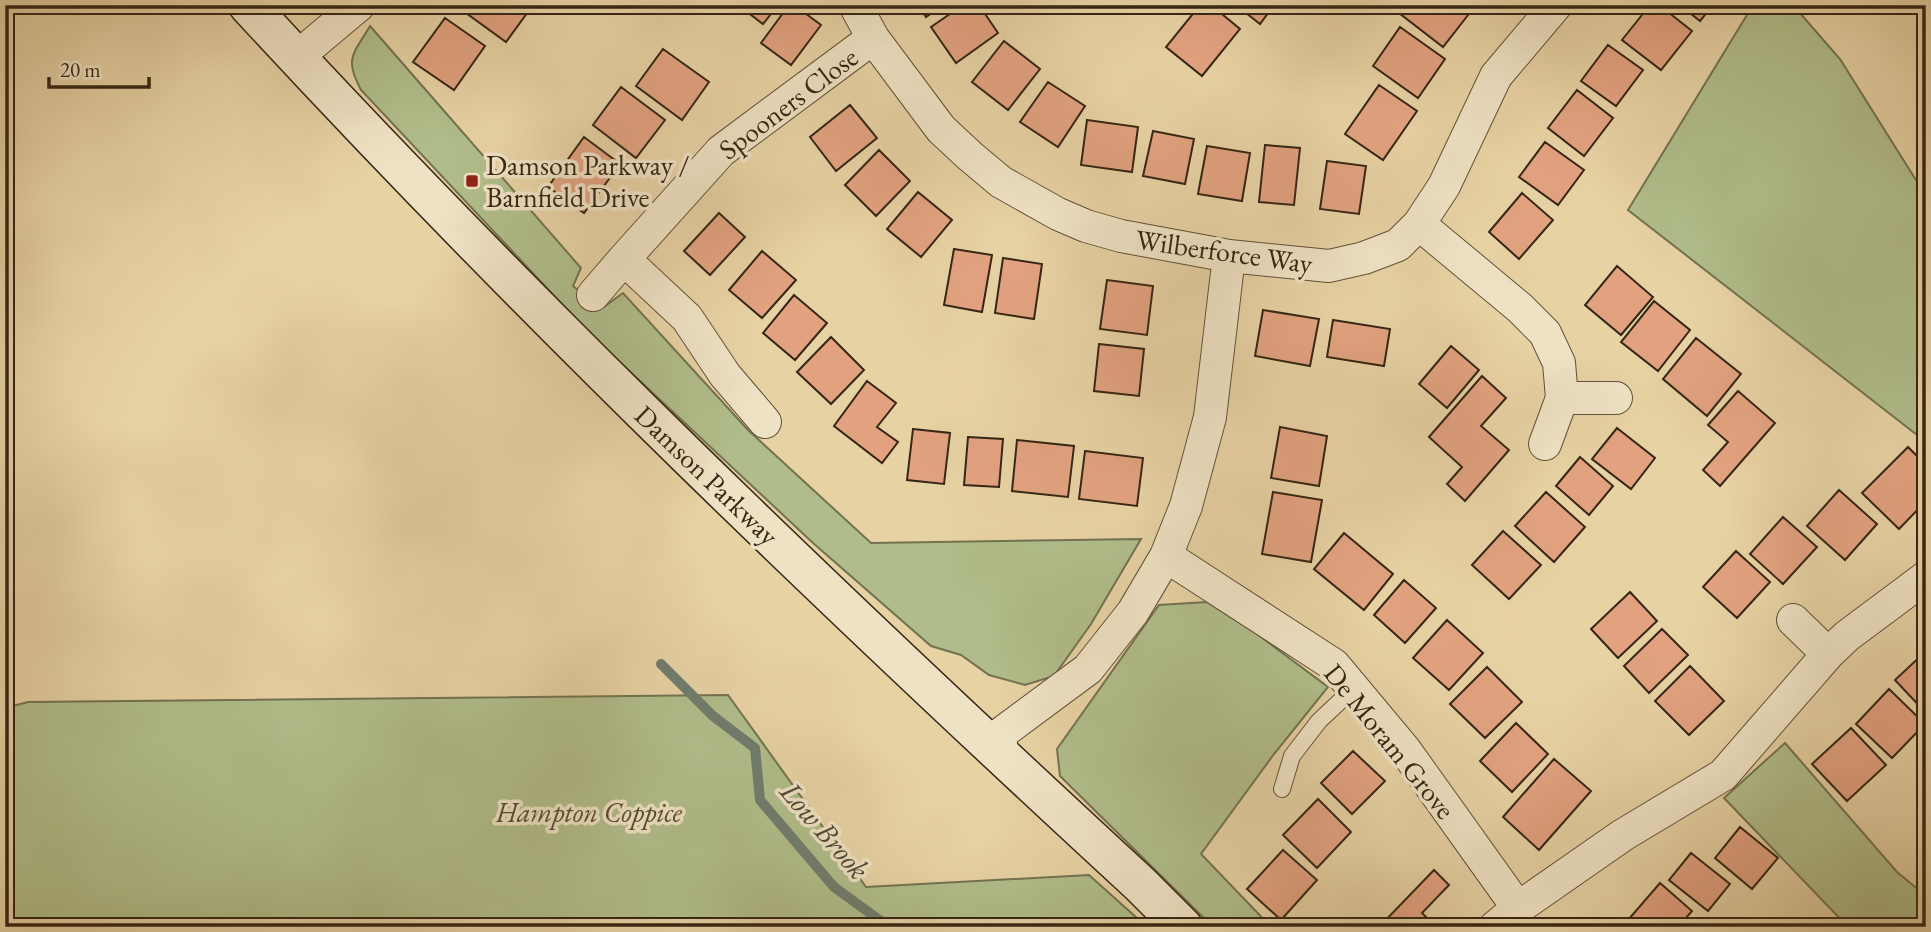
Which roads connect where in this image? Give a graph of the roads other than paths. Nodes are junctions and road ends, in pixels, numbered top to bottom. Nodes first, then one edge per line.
1 (248, 5) edge
2 (359, 5) edge
3 (855, 5) edge
4 (1556, 5) edge
5 (873, 38) junction
6 (296, 58) junction
7 (1419, 225) junction
8 (1229, 256) junction
9 (624, 259) junction
10 (593, 295) dead end
11 (1562, 398) junction
12 (1616, 398) dead end
13 (765, 422) dead end
14 (1545, 444) dead end
15 (1166, 556) junction
16 (1926, 577) edge
17 (1793, 620) dead end
18 (1828, 654) junction
19 (1354, 688) junction
20 (1004, 758) junction
21 (1282, 789) dead end
22 (1506, 918) edge
23 (1183, 927) edge

1 - 6 street, Damson Parkway
2 - 6 street
3 - 5 street, Wilberforce Way
4 - 7 street, Wilberforce Way
5 - 8 street, Wilberforce Way
5 - 9 street, Spooners Close
6 - 20 street, Damson Parkway
7 - 8 street, Wilberforce Way
7 - 11 street
8 - 15 street
9 - 10 street, Spooners Close
9 - 13 street
11 - 12 street
11 - 14 street
15 - 19 street, De Moram Grove
15 - 20 street
16 - 18 street, De Moram Grove
17 - 18 street
18 - 22 street, De Moram Grove
19 - 21 lane
19 - 22 street, De Moram Grove
20 - 23 street, Damson Parkway

